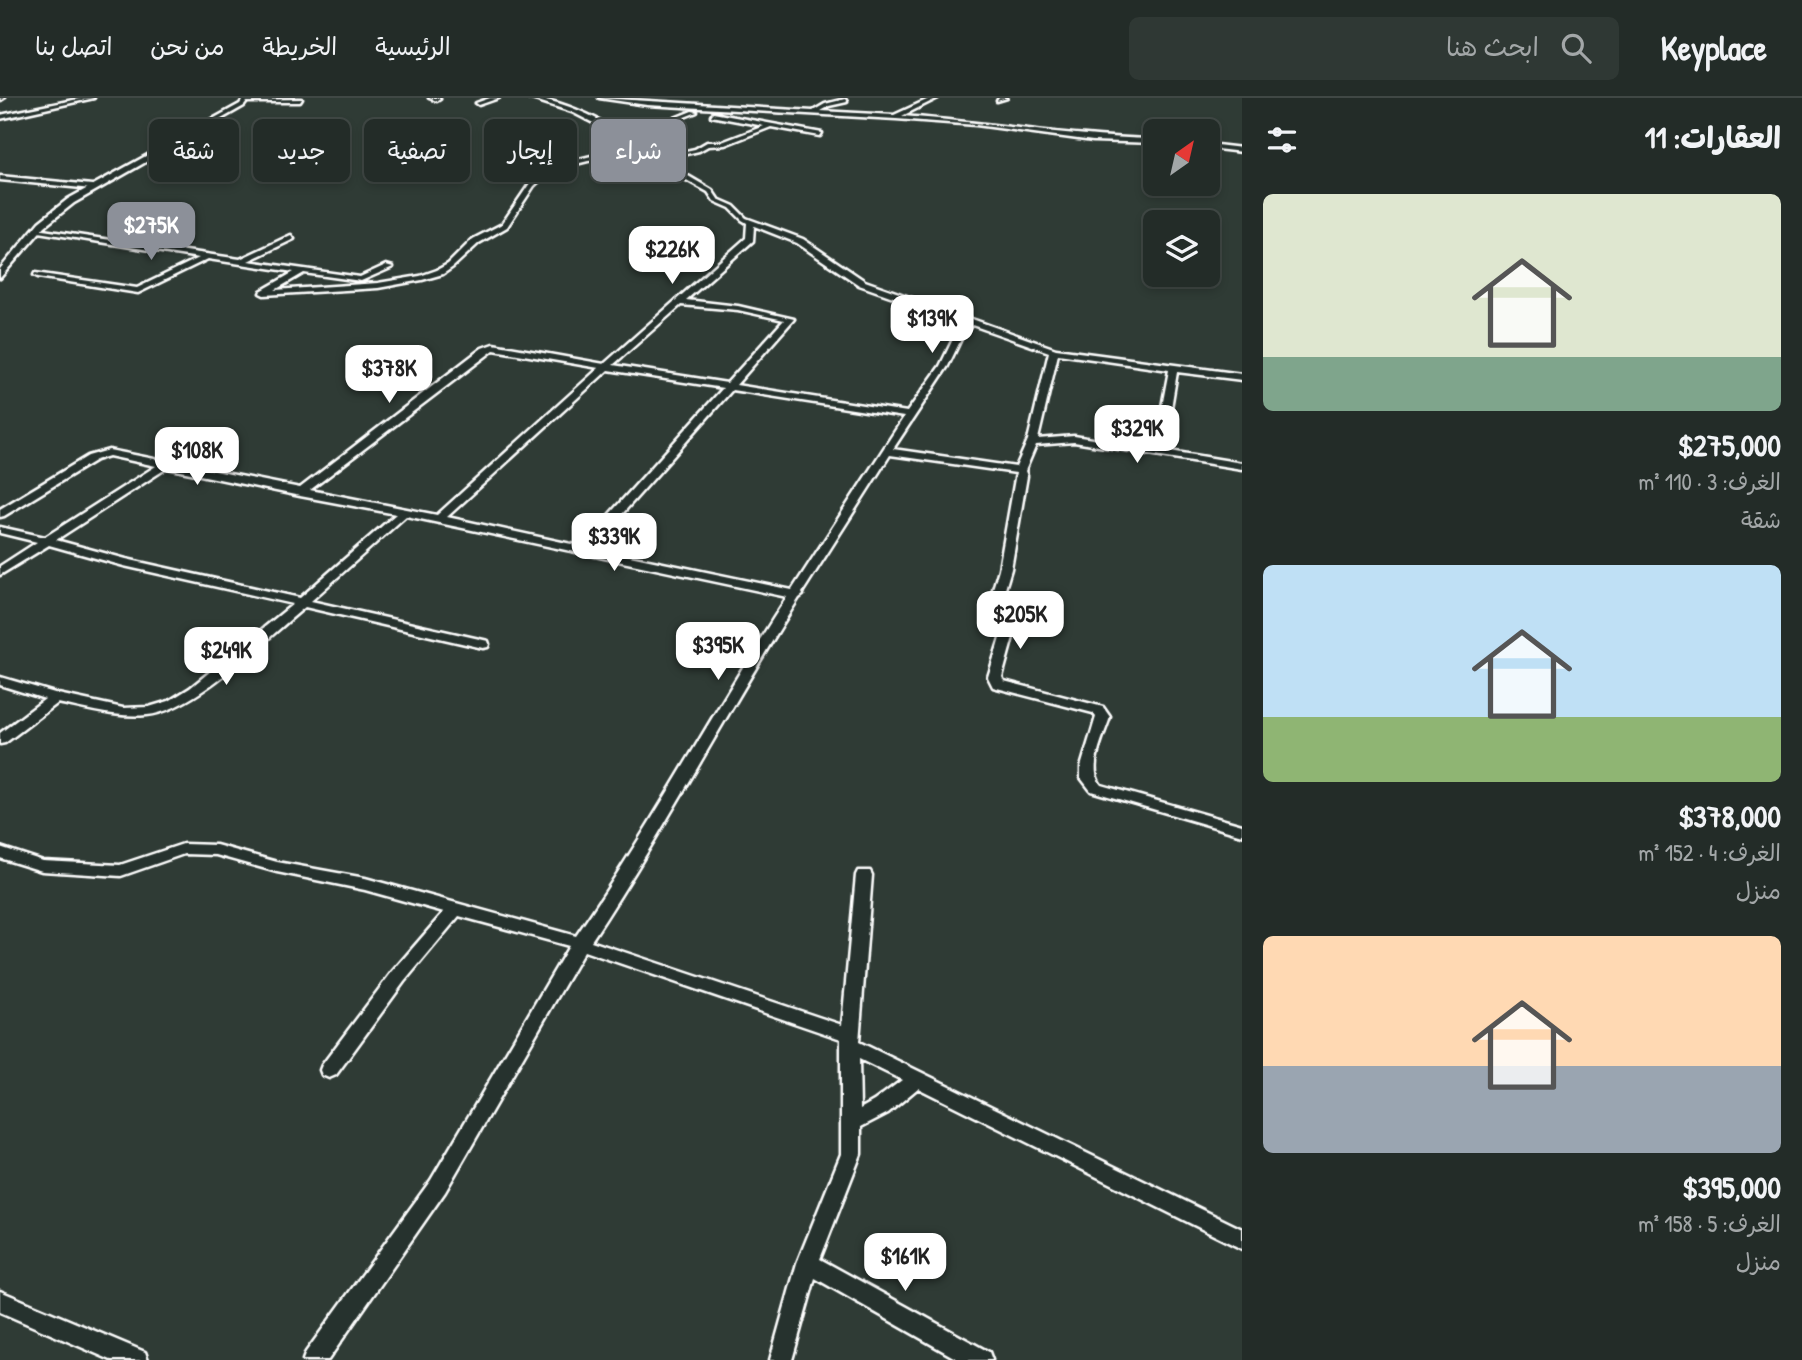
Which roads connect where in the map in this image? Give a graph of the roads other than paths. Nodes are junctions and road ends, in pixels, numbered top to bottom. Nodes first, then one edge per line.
1 (58, 98) edge
2 (92, 98) edge
3 (432, 98) edge
4 (496, 98) edge
5 (532, 98) edge
6 (602, 98) edge
7 (677, 98) edge
8 (935, 98) edge
9 (437, 99) edge
10 (246, 100) edge
11 (300, 100) edge
12 (845, 101) dead end
13 (479, 103) dead end
14 (648, 103) junction
15 (669, 105) junction
16 (557, 106) junction
17 (633, 108) dead end
18 (539, 111) dead end
19 (694, 112) junction
20 (814, 113) junction
21 (17, 114) junction
22 (2, 117) edge
23 (895, 117) junction
24 (591, 119) edge
25 (674, 119) edge
26 (802, 122) dead end
27 (770, 125) junction
28 (794, 130) junction
29 (820, 134) dead end
30 (1143, 141) edge
31 (1220, 147) edge
32 (1242, 150) edge
33 (686, 152) edge
34 (591, 159) edge
35 (0, 178) edge
36 (686, 179) edge
37 (92, 187) junction
38 (751, 222) junction
39 (36, 231) junction
40 (291, 237) dead end
41 (209, 256) junction
42 (242, 260) junction
43 (389, 267) dead end
44 (301, 270) junction
45 (90, 273) dead end
46 (0, 275) edge
47 (38, 275) dead end
48 (73, 281) junction
49 (677, 302) junction
50 (973, 322) junction
51 (1054, 351) junction
52 (606, 367) junction
53 (1178, 368) junction
54 (1242, 377) edge
55 (731, 387) junction
56 (910, 415) junction
57 (1032, 442) junction
58 (886, 451) junction
59 (1158, 453) junction
60 (166, 464) junction
61 (1242, 466) edge
62 (1020, 471) junction
63 (300, 493) junction
64 (0, 514) edge
65 (402, 514) junction
66 (439, 519) junction
67 (0, 530) edge
68 (47, 541) junction
69 (590, 551) junction
70 (0, 571) edge
71 (797, 595) junction
72 (303, 602) junction
73 (483, 644) dead end
74 (0, 681) edge
75 (55, 698) junction
76 (0, 740) edge
77 (1242, 830) edge
78 (0, 852) edge
79 (864, 875) dead end
80 (454, 907) junction
81 (579, 943) junction
82 (851, 1041) junction
83 (329, 1070) dead end
84 (917, 1079) junction
85 (851, 1123) junction
86 (1242, 1239) edge
87 (807, 1263) junction
88 (0, 1300) edge
89 (137, 1360) edge
90 (314, 1360) edge
91 (781, 1360) edge
92 (981, 1360) edge

1 - 21 street
2 - 21 street
3 - 9 street
4 - 13 street
5 - 16 street
6 - 14 street
7 - 15 street
8 - 23 street
10 - 11 street
10 - 37 street
12 - 20 street
14 - 15 street
14 - 17 street
14 - 19 street
15 - 20 street
16 - 18 street
16 - 24 street
19 - 25 street
19 - 27 street
20 - 23 street
21 - 22 street
23 - 30 street
26 - 28 street
27 - 28 street
27 - 33 street
28 - 29 street
31 - 32 street
34 - 44 street
35 - 37 street
36 - 38 street
37 - 39 street
38 - 49 street
38 - 50 street
39 - 41 street
39 - 46 street
40 - 42 street
41 - 42 street
41 - 48 street
42 - 44 street
43 - 44 street
45 - 48 street
47 - 48 street
49 - 52 street
49 - 55 street
50 - 51 street
50 - 56 street
51 - 53 street
51 - 57 street
52 - 55 street
52 - 63 street
52 - 66 street
53 - 54 street
53 - 59 street
55 - 56 street
55 - 69 street
56 - 58 street
57 - 59 street
57 - 62 street
58 - 62 street
58 - 71 street
59 - 61 street
60 - 63 street
60 - 64 street
60 - 68 street
62 - 77 street
63 - 65 street
65 - 66 street
65 - 72 street
66 - 69 street
67 - 68 street
68 - 70 street
68 - 72 street
69 - 71 street
71 - 81 street
72 - 73 street
72 - 75 street
74 - 75 street
75 - 76 street
78 - 80 street
79 - 82 street
80 - 81 street
80 - 83 street
81 - 82 street
81 - 90 street
82 - 84 street
82 - 85 street
84 - 85 street
84 - 86 street
85 - 87 street
87 - 91 street
87 - 92 street
88 - 89 street

